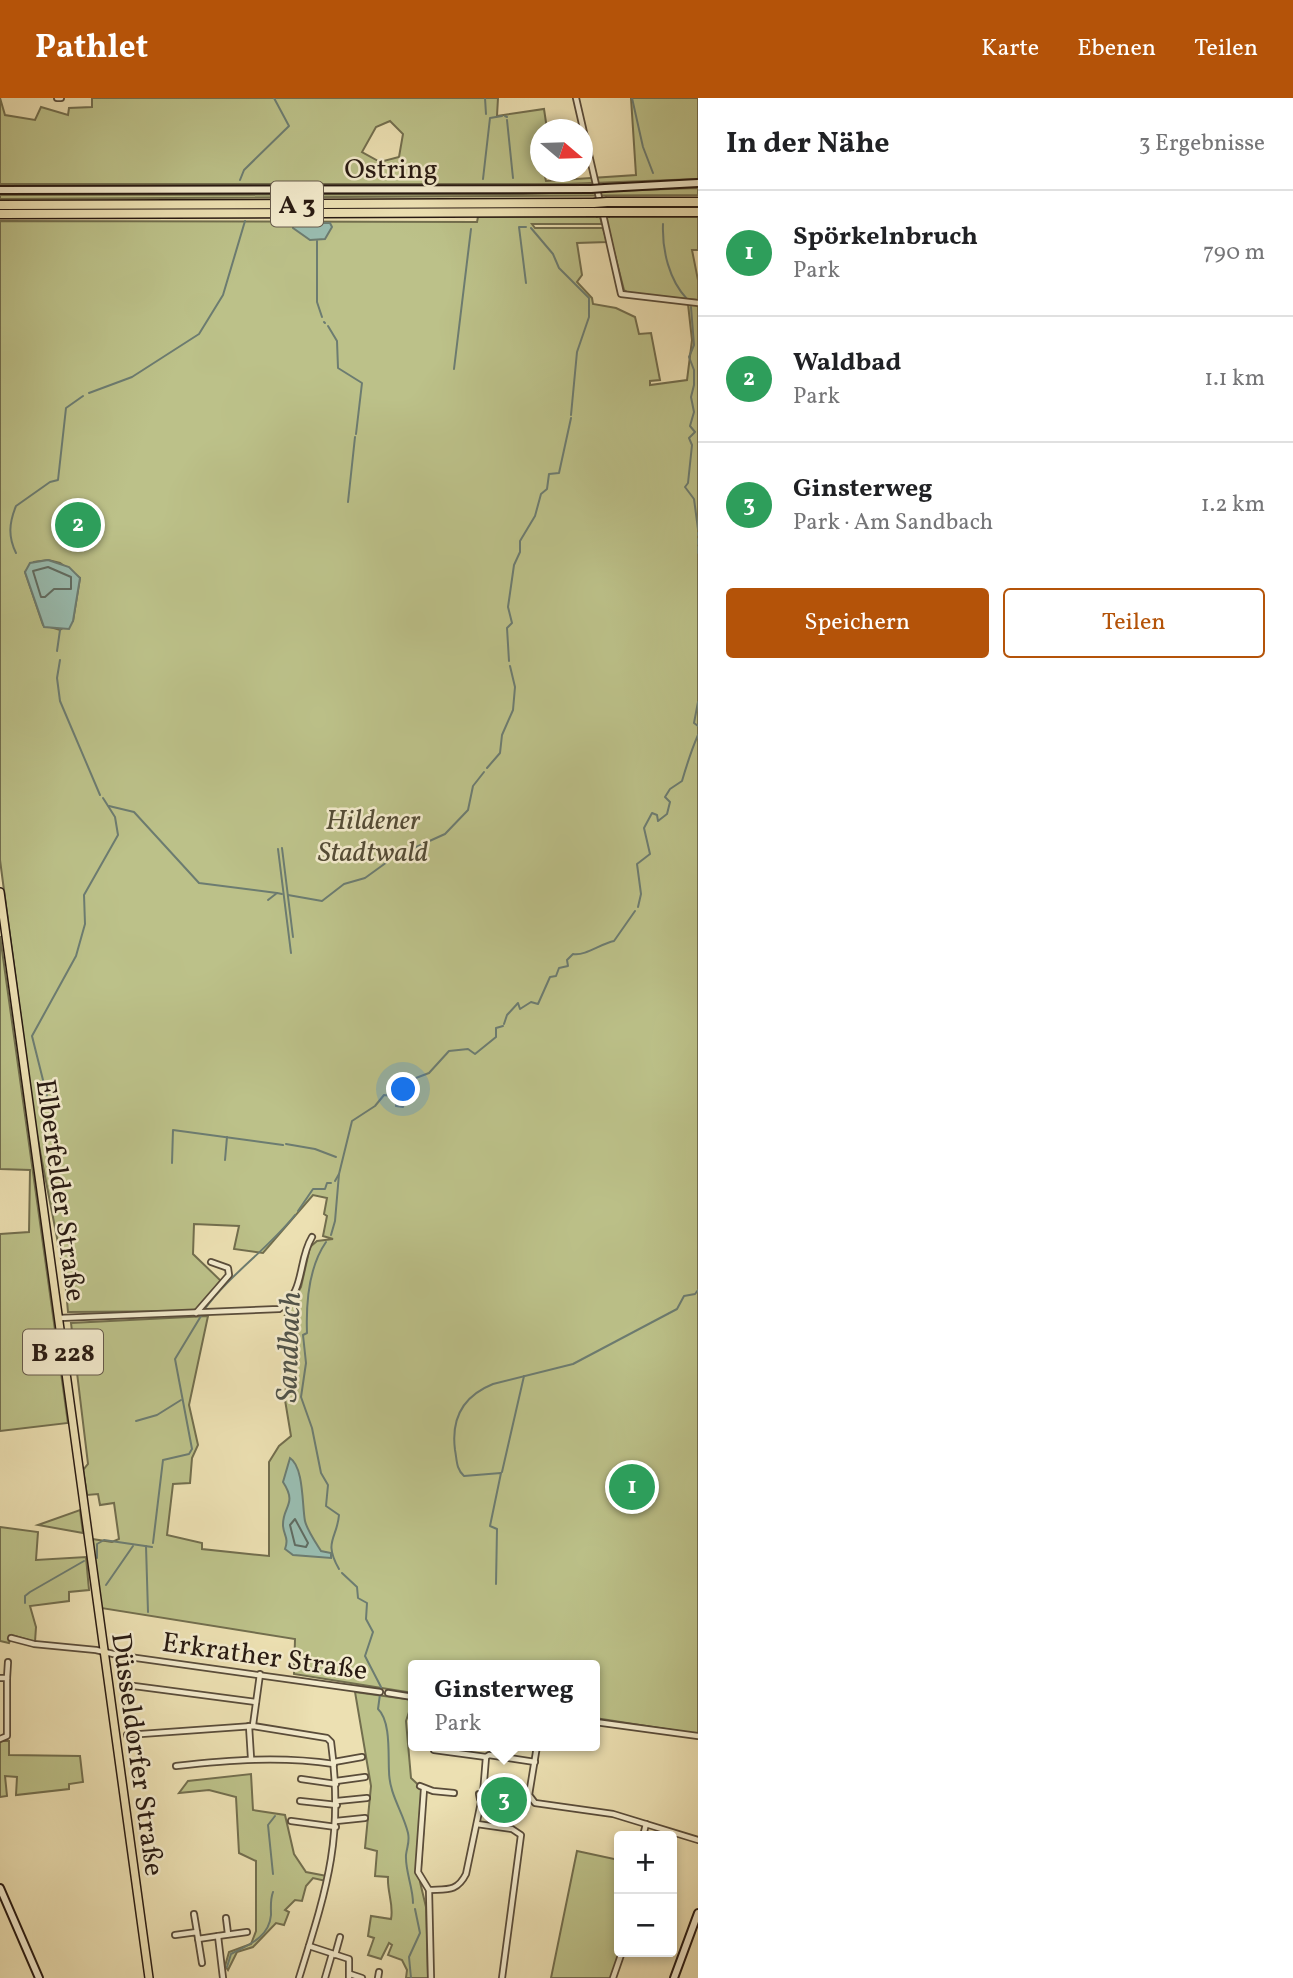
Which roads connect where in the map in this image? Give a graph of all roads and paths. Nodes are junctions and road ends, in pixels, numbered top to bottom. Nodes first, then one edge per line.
1 (576, 98) edge
2 (698, 183) edge
3 (0, 188) edge
4 (698, 202) edge
5 (0, 205) edge
6 (698, 212) edge
7 (0, 214) edge
8 (698, 303) edge
9 (0, 892) edge
10 (312, 1237) dead end
11 (211, 1262) dead end
12 (196, 1314) junction
13 (59, 1318) junction
14 (88, 1536) joint
15 (11, 1638) dead end
16 (104, 1652) junction
17 (8, 1662) dead end
18 (260, 1674) junction
19 (0, 1678) edge
20 (8, 1678) junction
21 (134, 1686) dead end
22 (380, 1692) dead end
23 (388, 1693) dead end
24 (408, 1696) edge
25 (256, 1702) junction
26 (600, 1723) edge
27 (251, 1726) junction
28 (127, 1735) dead end
29 (698, 1736) edge
30 (0, 1739) edge
31 (441, 1751) edge
32 (536, 1751) edge
33 (362, 1757) dead end
34 (486, 1757) junction
35 (251, 1758) junction
36 (535, 1762) junction
37 (334, 1763) junction
38 (176, 1766) dead end
39 (365, 1777) dead end
40 (301, 1779) dead end
41 (336, 1783) junction
42 (454, 1793) dead end
43 (482, 1794) dead end
44 (366, 1798) dead end
45 (300, 1801) dead end
46 (481, 1802) dead end
47 (337, 1803) junction
48 (365, 1818) dead end
49 (292, 1821) dead end
50 (336, 1824) junction
51 (477, 1824) junction
52 (646, 1824) junction
53 (644, 1831) edge
54 (698, 1840) edge
55 (0, 1888) edge
56 (429, 1890) junction
57 (698, 1913) edge
58 (194, 1914) dead end
59 (226, 1918) dead end
60 (197, 1932) junction
61 (247, 1932) dead end
62 (228, 1934) junction
63 (175, 1935) dead end
64 (218, 1936) junction
65 (340, 1937) dead end
66 (198, 1939) junction
67 (309, 1946) junction
68 (333, 1954) junction
69 (620, 1957) edge
70 (202, 1963) dead end
71 (350, 1976) edge
72 (39, 1978) edge
73 (149, 1978) edge
74 (223, 1978) edge
75 (299, 1978) edge
76 (325, 1978) edge
77 (362, 1978) edge
78 (431, 1978) edge
79 (502, 1978) edge
80 (613, 1978) edge
81 (674, 1978) edge

1 - 8 street
2 - 3 main road, Ostring, bridge
4 - 5 highway, A 3, bridge
6 - 7 highway, A 3, bridge
9 - 13 main road, Elberfelder Straße / B 228
10 - 12 street
11 - 12 street
12 - 13 street
13 - 14 main road, Elberfelder Straße / B 228
14 - 16 main road, Düsseldorfer Straße / B 228
15 - 16 street, Erkrather Straße
16 - 18 street, Erkrather Straße
16 - 73 main road, Düsseldorfer Straße / B 228
17 - 20 street
18 - 22 street, Erkrather Straße
18 - 25 street
19 - 20 street
20 - 30 street
21 - 25 street
23 - 24 street, Erkrather Straße
25 - 27 street
26 - 29 street
27 - 28 street
27 - 35 street
27 - 37 street
31 - 34 street
32 - 36 street
33 - 37 street
34 - 36 street
34 - 43 street
35 - 37 street
35 - 38 street
36 - 52 street
37 - 41 street
39 - 41 street
40 - 41 street
41 - 47 street
42 - 56 street
44 - 47 street
45 - 47 street
46 - 51 street
47 - 50 street
48 - 50 street
49 - 50 street
50 - 67 street
51 - 56 street
51 - 79 street
52 - 53 street
52 - 54 street
55 - 72 main road
56 - 78 street
57 - 81 main road
58 - 60 street
59 - 62 street
60 - 63 street
60 - 66 street
61 - 62 street
62 - 64 street
64 - 66 street
64 - 74 street
65 - 68 street
66 - 70 street
67 - 68 street
67 - 75 street
68 - 71 street
68 - 76 street
69 - 80 street
71 - 77 street

